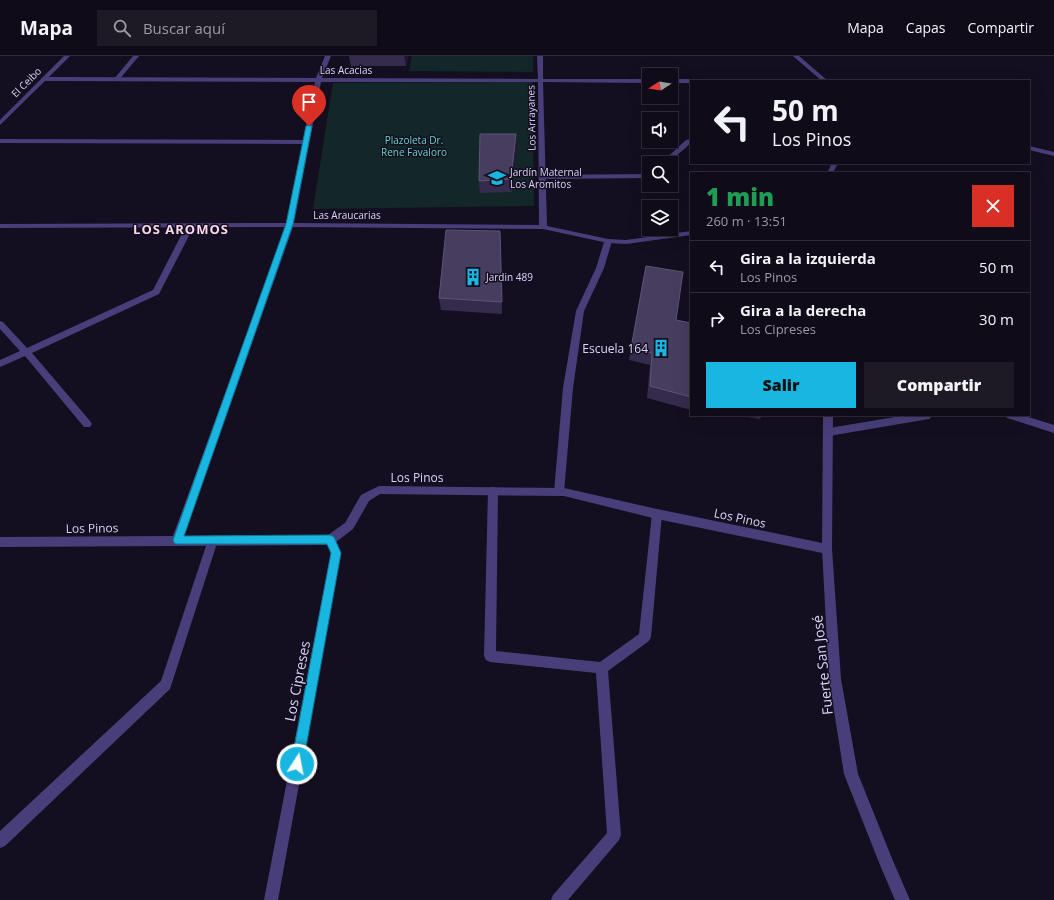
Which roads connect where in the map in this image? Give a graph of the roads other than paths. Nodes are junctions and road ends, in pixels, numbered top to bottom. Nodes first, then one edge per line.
1 (67, 56) edge
2 (136, 56) edge
3 (328, 56) edge
4 (540, 56) edge
5 (796, 56) edge
6 (43, 80) junction
7 (116, 80) junction
8 (318, 80) junction
9 (824, 80) edge
10 (540, 81) junction
11 (642, 81) edge
12 (678, 81) edge
13 (690, 82) edge
14 (1, 120) edge
15 (0, 141) edge
16 (690, 141) edge
17 (306, 142) junction
18 (1030, 148) edge
19 (1054, 154) edge
20 (672, 156) edge
21 (642, 176) edge
22 (542, 177) junction
23 (290, 224) junction
24 (0, 226) edge
25 (190, 226) junction
26 (543, 227) junction
27 (690, 233) edge
28 (608, 241) junction
29 (0, 324) edge
30 (26, 352) junction
31 (0, 364) edge
32 (828, 416) edge
33 (922, 416) edge
34 (1013, 416) edge
35 (87, 424) dead end
36 (1054, 429) edge
37 (829, 432) junction
38 (493, 491) junction
39 (559, 492) junction
40 (657, 514) junction
41 (177, 540) junction
42 (213, 540) junction
43 (330, 540) junction
44 (0, 542) edge
45 (827, 549) junction
46 (602, 668) junction
47 (0, 841) edge
48 (271, 900) edge
49 (558, 900) edge
50 (903, 900) edge

1 - 6 street, El Ceibo
2 - 7 street
3 - 8 street
4 - 10 street, Los Arrayanes
5 - 9 street
6 - 7 street, Las Acacias
6 - 14 street, El Ceibo
7 - 8 street, Las Acacias
8 - 10 street, Las Acacias
8 - 17 street
10 - 11 street, Las Acacias
10 - 22 street, Los Arrayanes
12 - 13 street
15 - 17 street
16 - 20 street
17 - 23 street
18 - 19 street
21 - 22 street
22 - 26 street, Los Arrayanes
23 - 25 street, Las Araucarias
23 - 26 street, Las Araucarias
23 - 41 street
24 - 25 street, Las Araucarias
25 - 30 street
26 - 28 street, Las Araucarias
27 - 28 street, Las Araucarias
28 - 39 street
29 - 30 street
30 - 31 street
30 - 35 street
32 - 37 street, Fuerte San José
33 - 37 street
34 - 36 street
37 - 45 street, Fuerte San José
38 - 39 street, Los Pinos
38 - 43 street, Los Pinos
38 - 46 street
39 - 40 street, Los Pinos
40 - 45 street, Los Pinos
40 - 46 street
41 - 42 street, Los Pinos
41 - 44 street, Los Pinos
42 - 43 street, Los Pinos
42 - 47 street
43 - 48 street, Los Cipreses
45 - 50 street, Fuerte San José
46 - 49 street

